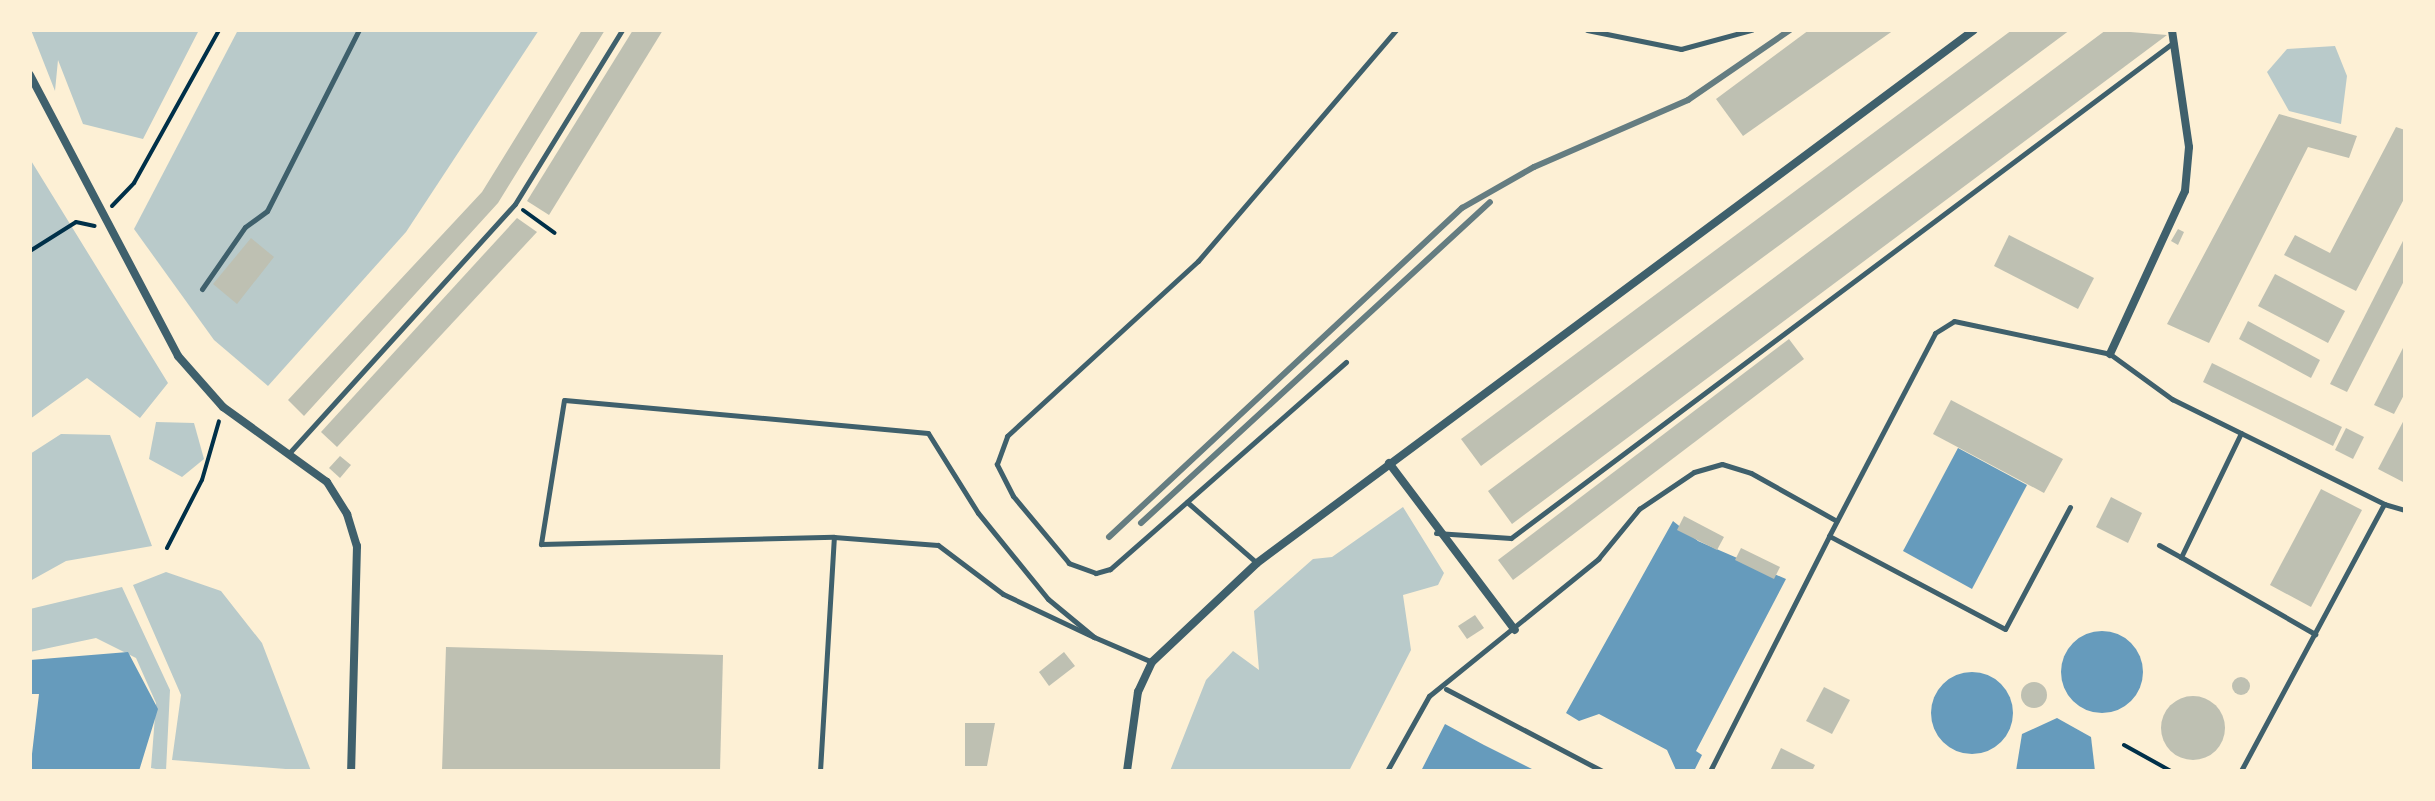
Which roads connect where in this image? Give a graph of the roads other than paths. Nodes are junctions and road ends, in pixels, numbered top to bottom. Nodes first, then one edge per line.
1 (359, 30) edge
2 (622, 30) edge
3 (1396, 30) edge
4 (1587, 30) edge
5 (1751, 30) edge
6 (1974, 30) edge
7 (2172, 30) edge
8 (2175, 41) junction
9 (30, 75) edge
10 (202, 289) dead end
11 (2110, 354) junction
12 (1346, 362) dead end
13 (2241, 433) junction
14 (291, 451) junction
15 (1389, 463) junction
16 (1187, 502) junction
17 (2384, 504) junction
18 (2070, 507) dead end
19 (2405, 510) edge
20 (1837, 521) junction
21 (1436, 533) junction
22 (1829, 536) junction
23 (834, 537) junction
24 (2159, 545) dead end
25 (2181, 557) junction
26 (1257, 563) junction
27 (1515, 630) junction
28 (2315, 634) junction
29 (1094, 637) junction
30 (1152, 662) junction
31 (1446, 689) junction
32 (351, 771) edge
33 (820, 771) edge
34 (1127, 771) edge
35 (1387, 771) edge
36 (1602, 771) edge
37 (1710, 771) edge
38 (2241, 771) edge

1 - 10 lane
2 - 14 lane
3 - 16 lane
4 - 5 lane
6 - 15 street
7 - 8 street
8 - 11 street
8 - 21 lane
9 - 14 street
11 - 13 lane
11 - 20 lane
12 - 16 lane
13 - 17 lane
13 - 25 lane
14 - 32 street
15 - 21 street
15 - 26 street
16 - 26 lane
17 - 19 lane
17 - 28 lane
18 - 22 lane
20 - 22 lane
20 - 27 lane
21 - 27 street
22 - 37 lane
23 - 29 lane
23 - 29 lane
23 - 33 lane
24 - 25 lane
25 - 28 lane
26 - 30 street
27 - 31 lane
28 - 38 lane
29 - 30 lane
30 - 34 street
31 - 35 lane
31 - 36 lane

